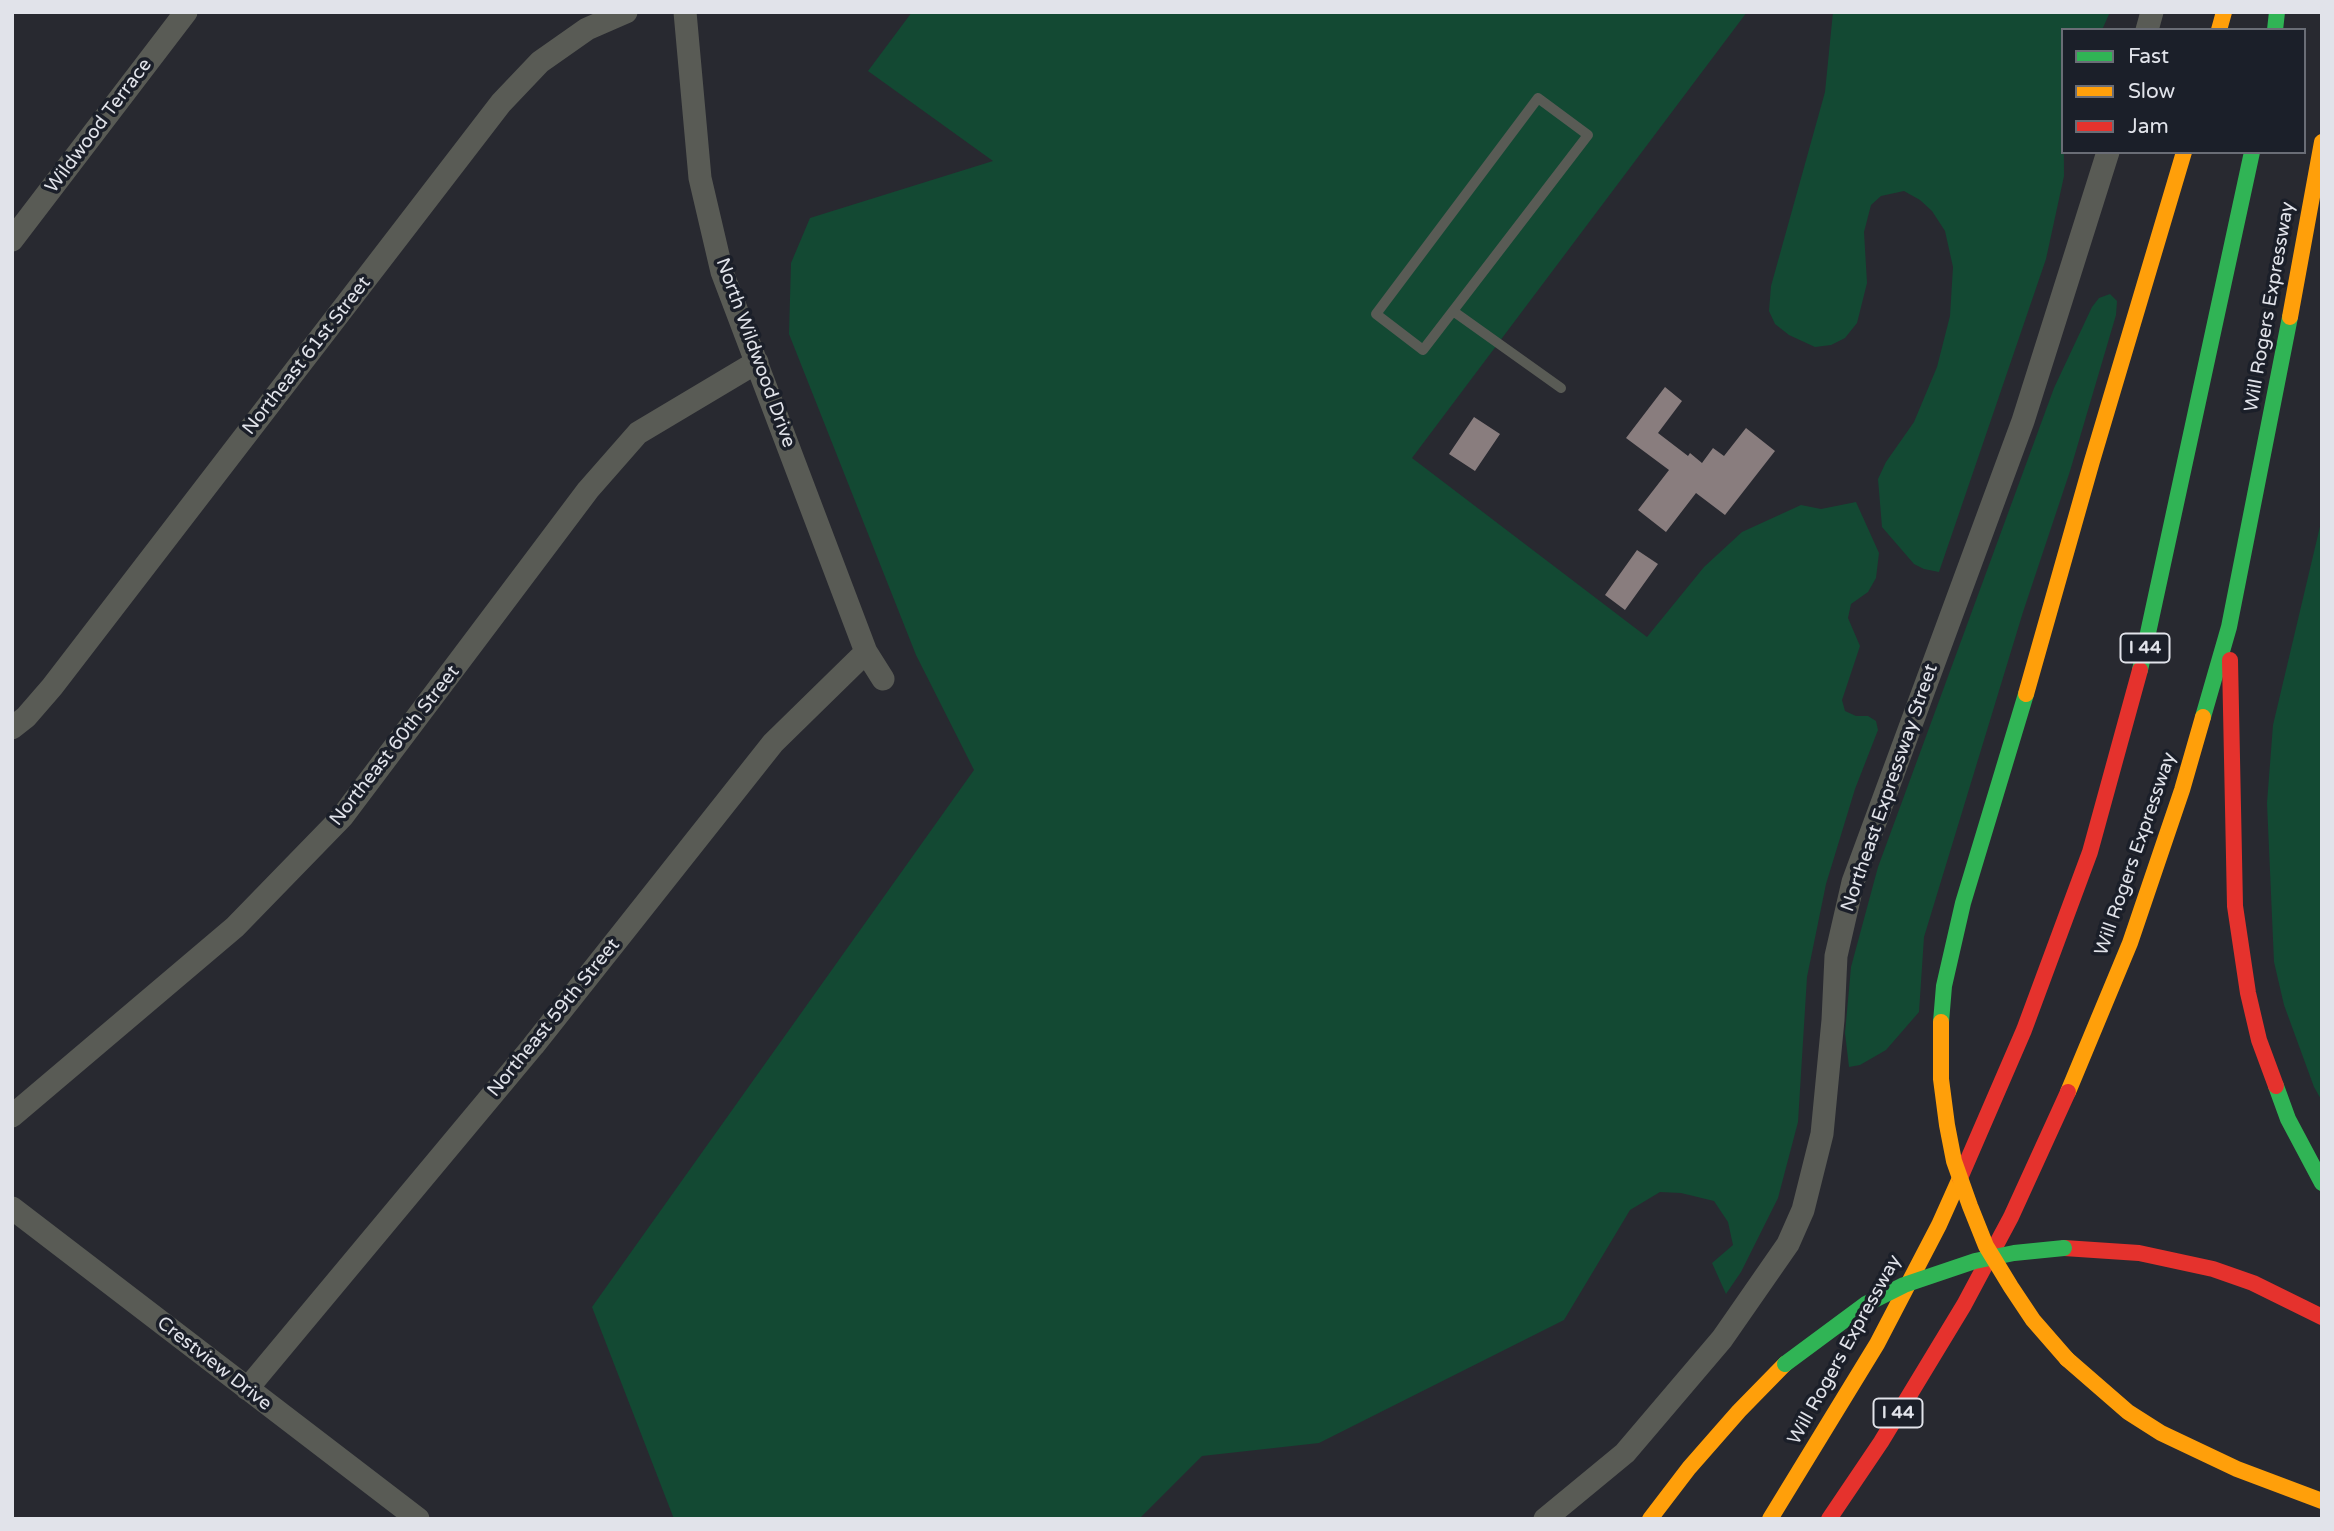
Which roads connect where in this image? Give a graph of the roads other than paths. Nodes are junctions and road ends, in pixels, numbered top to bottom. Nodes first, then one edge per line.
1 (186, 12) edge
2 (626, 12) edge
3 (685, 12) edge
4 (2322, 142) edge
5 (2107, 154) edge
6 (2183, 154) edge
7 (2252, 154) edge
8 (12, 240) edge
9 (1453, 311) junction
10 (757, 362) junction
11 (1561, 388) dead end
12 (2229, 626) junction
13 (866, 652) junction
14 (883, 679) dead end
15 (12, 728) edge
16 (12, 1116) edge
17 (2322, 1183) edge
18 (12, 1208) edge
19 (2322, 1317) edge
20 (247, 1389) junction
21 (2322, 1501) edge
22 (1643, 1515) edge
23 (418, 1519) edge
24 (1545, 1519) edge
25 (1770, 1519) edge
26 (1829, 1519) edge

1 - 8 street, Wildwood Terrace
2 - 15 street, Northeast 61st Street
3 - 10 street, North Wildwood Drive
4 - 12 highway, Will Rogers Expressway
5 - 24 street, Northeast Expressway Street
6 - 21 highway, bridge
7 - 25 highway, Will Rogers Expressway / I 44
9 - 9 lane
9 - 11 lane
10 - 13 street, North Wildwood Drive
10 - 16 street, Northeast 60th Street
12 - 17 highway
12 - 26 highway, Will Rogers Expressway / I 44
13 - 14 street, North Wildwood Drive
13 - 20 street, Northeast 59th Street
18 - 20 street, Crestview Drive
19 - 22 highway, bridge
20 - 23 street, Crestview Drive

